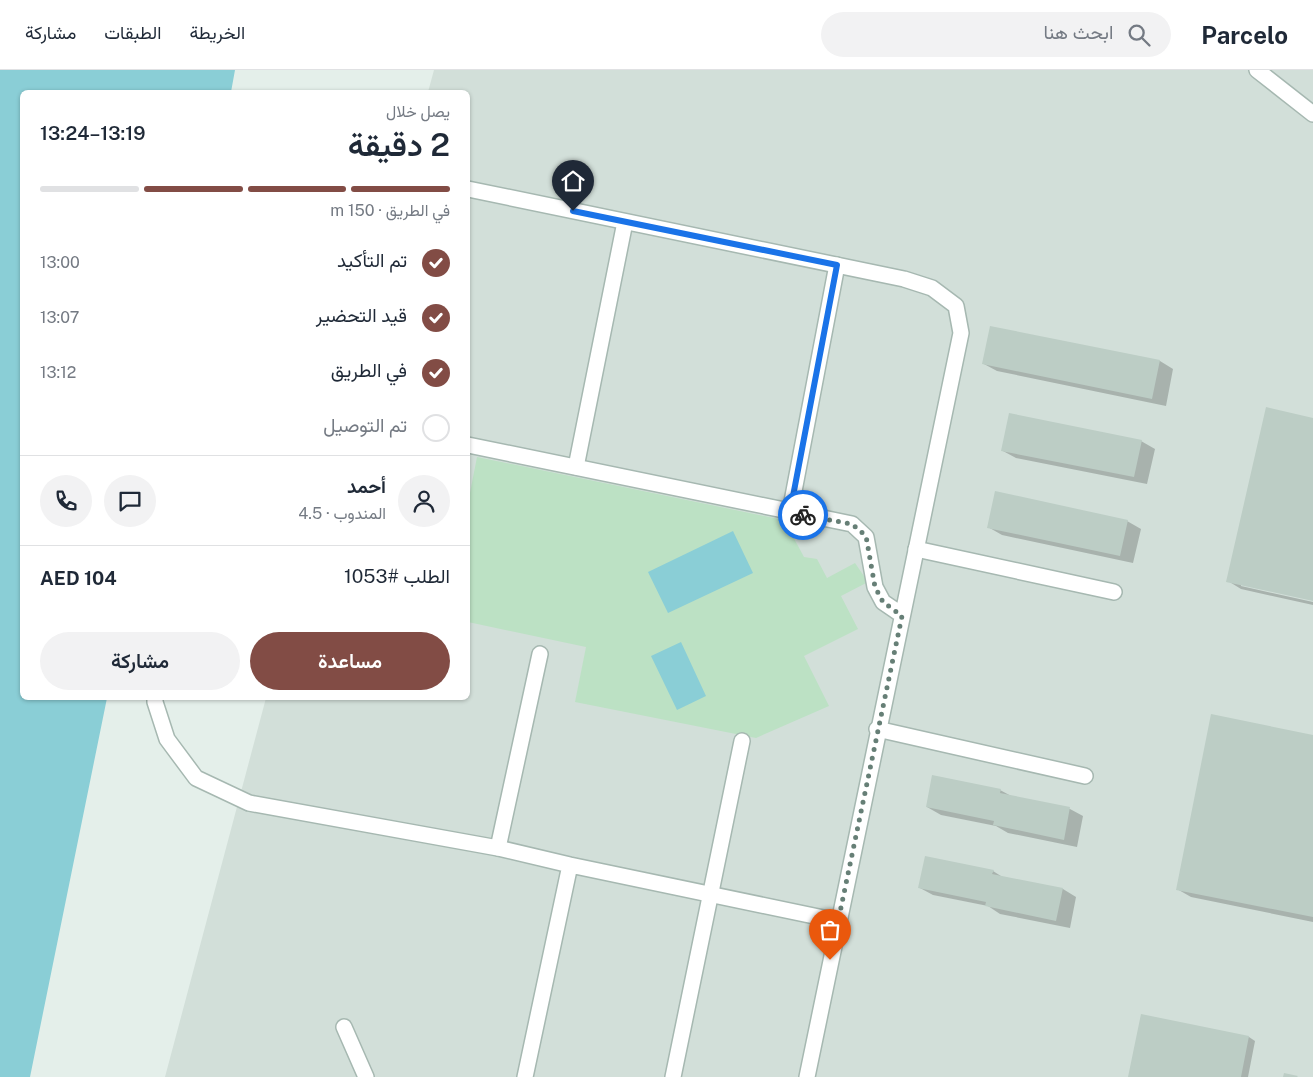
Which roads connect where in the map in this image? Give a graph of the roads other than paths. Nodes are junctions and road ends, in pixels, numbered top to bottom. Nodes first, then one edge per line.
1 (1257, 70) edge
2 (1313, 114) edge
3 (470, 189) edge
4 (626, 222) junction
5 (837, 265) junction
6 (470, 445) edge
7 (576, 467) junction
8 (790, 512) junction
9 (916, 549) junction
10 (1114, 592) dead end
11 (902, 616) junction
12 (540, 654) dead end
13 (155, 700) edge
14 (878, 729) junction
15 (742, 741) dead end
16 (1085, 776) dead end
17 (498, 848) junction
18 (570, 865) junction
19 (710, 894) junction
20 (838, 921) junction
21 (344, 1027) dead end
22 (366, 1077) edge
23 (526, 1077) edge
24 (672, 1077) edge
25 (807, 1077) edge

1 - 2 street
3 - 4 street
4 - 5 street
4 - 7 street
5 - 8 street
5 - 9 street
6 - 7 street
7 - 8 street
8 - 11 street
9 - 10 street
9 - 11 street
11 - 14 street
12 - 17 street
13 - 17 street
14 - 16 street
14 - 20 street
15 - 19 street
17 - 18 street
18 - 19 street
18 - 23 street
19 - 20 street
19 - 24 street
20 - 25 street
21 - 22 street

